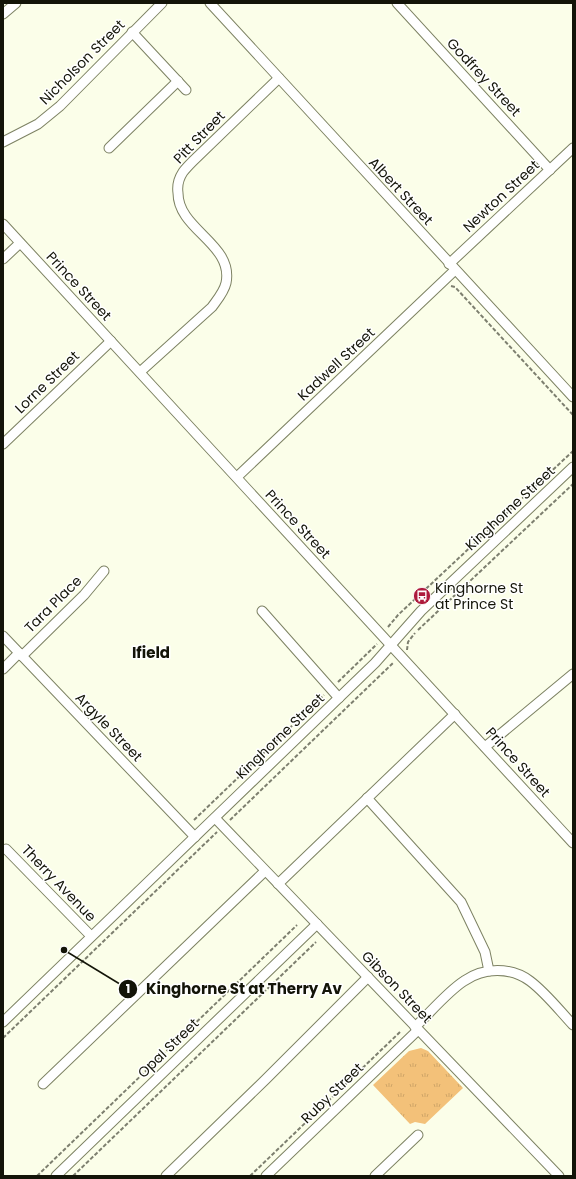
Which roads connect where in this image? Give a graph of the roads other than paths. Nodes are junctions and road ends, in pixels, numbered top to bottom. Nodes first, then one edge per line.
1 (16, 3) edge
2 (162, 3) edge
3 (210, 3) edge
4 (397, 3) edge
5 (3, 14) edge
6 (132, 32) junction
7 (279, 78) junction
8 (178, 81) junction
9 (186, 90) dead end
10 (3, 142) edge
11 (108, 148) dead end
12 (573, 148) edge
13 (550, 170) junction
14 (3, 224) edge
15 (20, 243) junction
16 (3, 259) edge
17 (452, 267) junction
18 (111, 341) junction
19 (140, 372) junction
20 (573, 397) edge
21 (3, 444) edge
22 (573, 467) edge
23 (237, 477) junction
24 (104, 572) dead end
25 (262, 611) dead end
26 (3, 636) edge
27 (391, 646) junction
28 (20, 654) junction
29 (3, 669) edge
30 (573, 674) edge
31 (340, 698) junction
32 (455, 714) junction
33 (485, 747) junction
34 (367, 798) junction
35 (215, 818) junction
36 (195, 837) junction
37 (573, 843) edge
38 (6, 849) dead end
39 (266, 871) junction
40 (278, 884) junction
41 (317, 924) junction
42 (91, 936) junction
43 (488, 971) junction
44 (368, 977) junction
45 (3, 1022) edge
46 (573, 1025) edge
47 (417, 1028) junction
48 (43, 1084) dead end
49 (418, 1135) dead end
50 (56, 1176) edge
51 (166, 1176) edge
52 (266, 1176) edge
53 (375, 1176) edge
54 (559, 1176) edge

1 - 5 street
2 - 6 street, Nicholson Street
3 - 7 street, Albert Street
4 - 13 street, Godfrey Street
6 - 8 street
6 - 10 street, Nicholson Street
7 - 17 street, Albert Street
7 - 19 street, Pitt Street
8 - 9 street
8 - 11 street
12 - 13 street, Newton Street
13 - 17 street, Newton Street
14 - 15 street, Prince Street
15 - 16 street
15 - 18 street, Prince Street
17 - 20 street, Albert Street
17 - 23 street, Kadwell Street
18 - 19 street, Prince Street
18 - 21 street, Lorne Street
19 - 23 street, Prince Street
22 - 27 street, Kinghorne Street
23 - 27 street, Prince Street
24 - 28 street, Tara Place
25 - 31 street
26 - 28 street, Argyle Street
27 - 31 street, Kinghorne Street
27 - 32 street, Prince Street
28 - 29 street, Tara Place
28 - 36 street, Argyle Street
30 - 33 street
31 - 35 street, Kinghorne Street
32 - 33 street, Prince Street
32 - 34 street
33 - 37 street, Prince Street
34 - 40 street
34 - 43 street
35 - 36 street, Kinghorne Street
35 - 39 street, Gibson Street
36 - 42 street, Kinghorne Street
38 - 42 street, Therry Avenue
39 - 40 street, Gibson Street
39 - 48 street
40 - 41 street, Gibson Street
41 - 44 street, Gibson Street
41 - 50 street, Opal Street
42 - 45 street, Kinghorne Street
43 - 46 street
43 - 47 street, Ruby Street
44 - 47 street, Gibson Street
44 - 51 street
47 - 52 street, Ruby Street
47 - 54 street, Gibson Street
49 - 53 street

